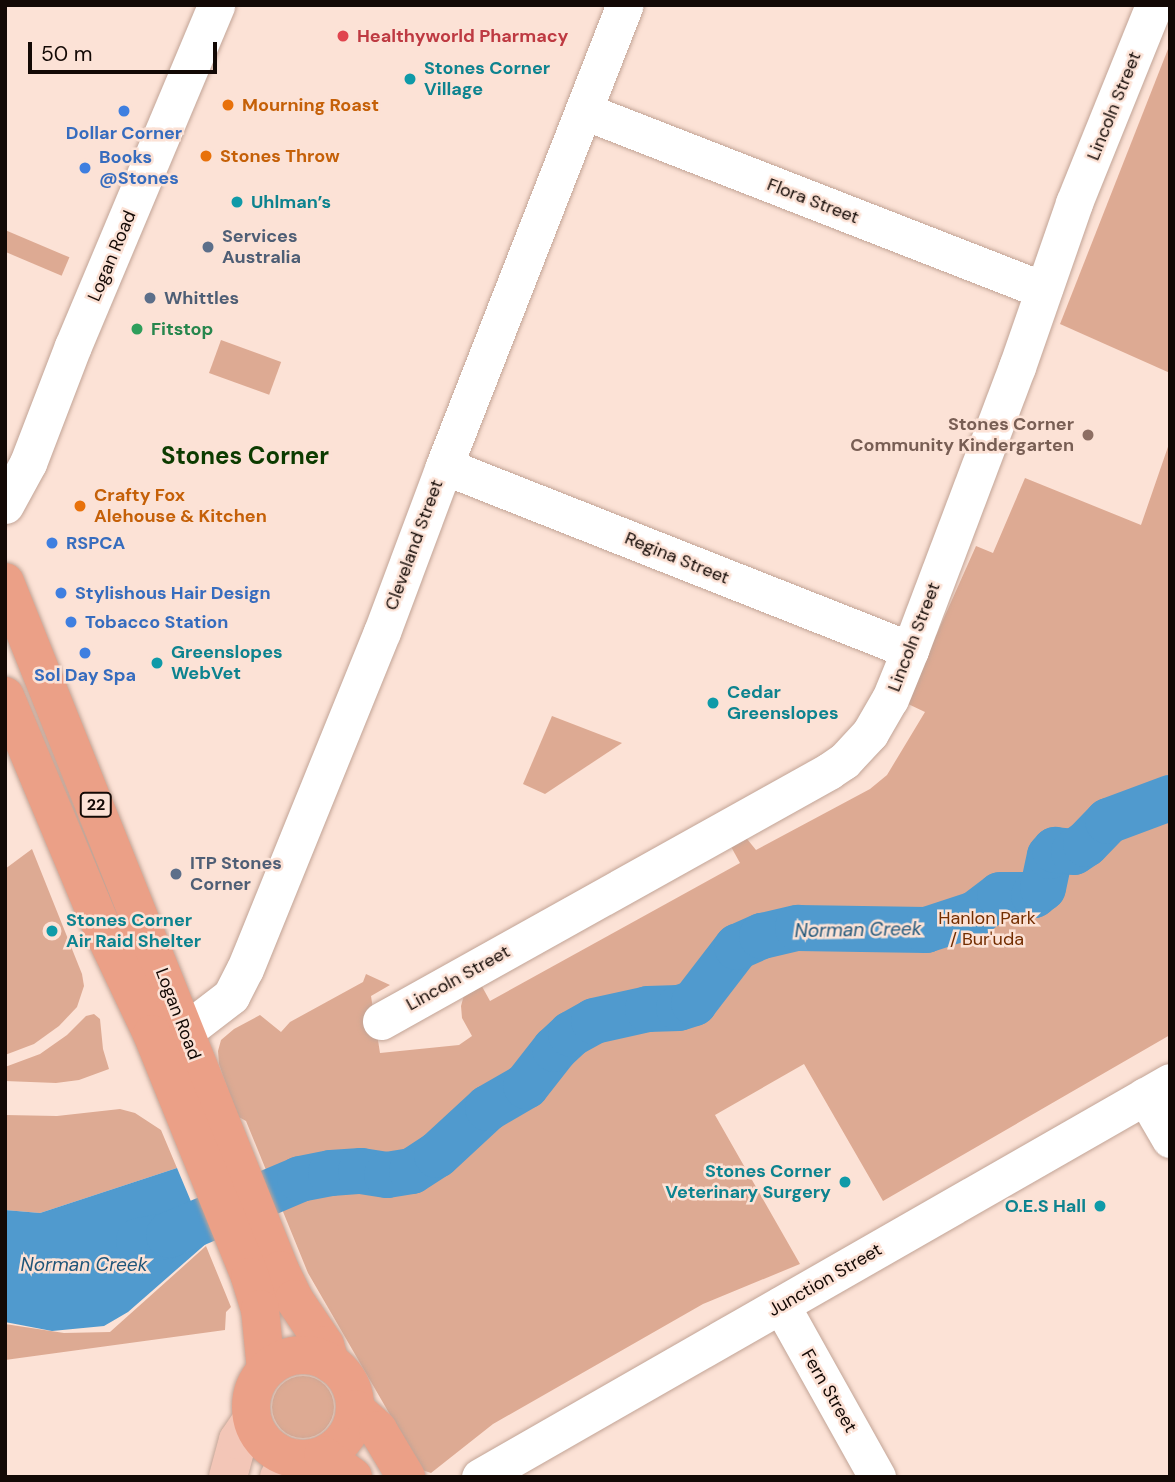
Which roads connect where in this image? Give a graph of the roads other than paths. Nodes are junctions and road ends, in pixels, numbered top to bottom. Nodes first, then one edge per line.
1 (216, 5) edge
2 (625, 5) edge
3 (1154, 5) edge
4 (584, 111) junction
5 (1043, 290) junction
6 (444, 466) junction
7 (5, 505) edge
8 (5, 582) edge
9 (910, 650) junction
10 (5, 696) edge
11 (381, 1021) dead end
12 (171, 1041) junction
13 (1158, 1089) edge
14 (1170, 1139) edge
15 (270, 1288) junction
16 (781, 1305) junction
17 (330, 1363) junction
18 (267, 1370) junction
19 (355, 1409) junction
20 (252, 1419) junction
21 (312, 1467) edge
22 (228, 1477) edge
23 (406, 1477) edge
24 (480, 1477) edge
25 (877, 1477) edge

1 - 7 street, Logan Road
2 - 4 street, Cleveland Street
3 - 5 street, Lincoln Street
4 - 5 street, Flora Street
4 - 6 street, Cleveland Street
5 - 9 street, Lincoln Street
6 - 9 street, Regina Street
6 - 12 street, Cleveland Street
8 - 12 highway, Logan Road / 22
9 - 11 street, Lincoln Street
10 - 12 highway, Logan Road / 22
12 - 15 highway, Logan Road / 22
13 - 14 street
13 - 16 street, Junction Street
15 - 17 highway, Logan Road / 22
15 - 18 highway, Logan Road / 22
16 - 24 street, Junction Street
16 - 25 street, Fern Street
17 - 18 highway
17 - 19 highway, 22
18 - 20 highway
19 - 21 highway
19 - 23 highway, 22
20 - 21 highway
20 - 22 main road

